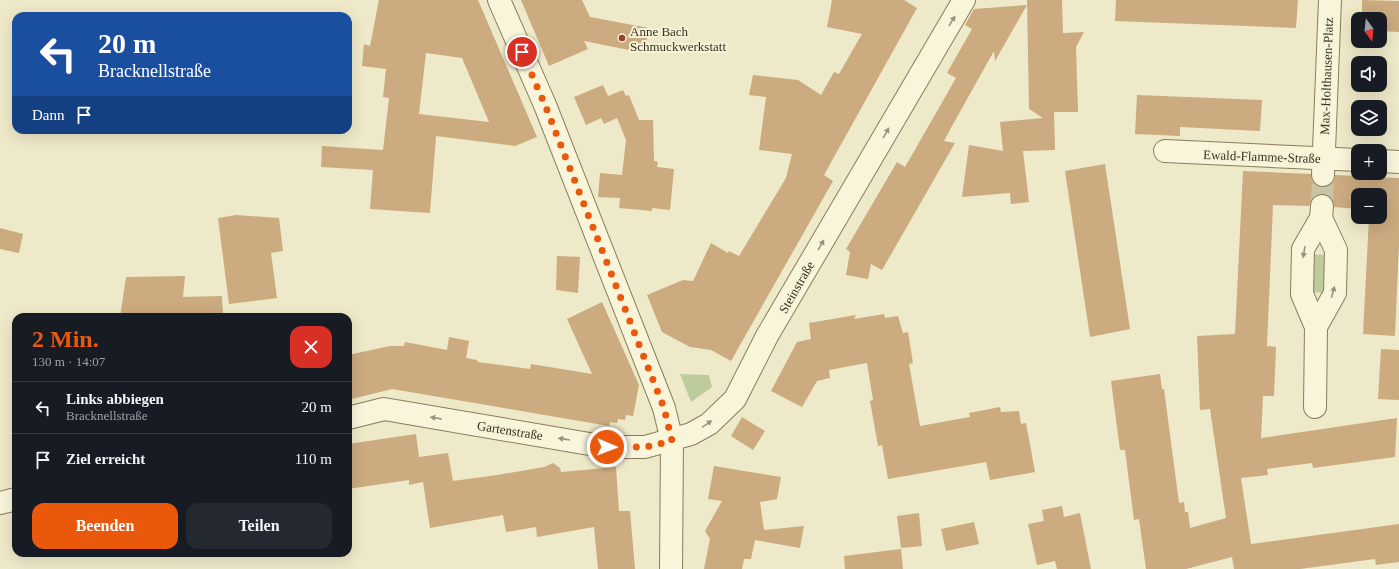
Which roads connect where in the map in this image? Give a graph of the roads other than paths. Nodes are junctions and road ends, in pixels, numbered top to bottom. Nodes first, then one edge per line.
1 (499, 0) edge
2 (964, 0) edge
3 (1330, 0) edge
4 (1165, 152) dead end
5 (1351, 161) edge
6 (1387, 161) edge
7 (1399, 162) edge
8 (1323, 167) junction
9 (1316, 327) junction
10 (1315, 407) dead end
11 (352, 417) edge
12 (672, 441) junction
13 (12, 500) edge
14 (0, 503) edge
15 (671, 569) edge

1 - 12 street
12 -> 2 street, Steinstraße
3 - 8 street, Max-Holthausen-Platz
4 - 8 street, Ewald-Flamme-Straße
5 - 8 street, Ewald-Flamme-Straße
6 - 7 street
9 -> 9 street
9 - 10 street
12 -> 11 street, Gartenstraße
12 - 15 street
13 - 14 street

